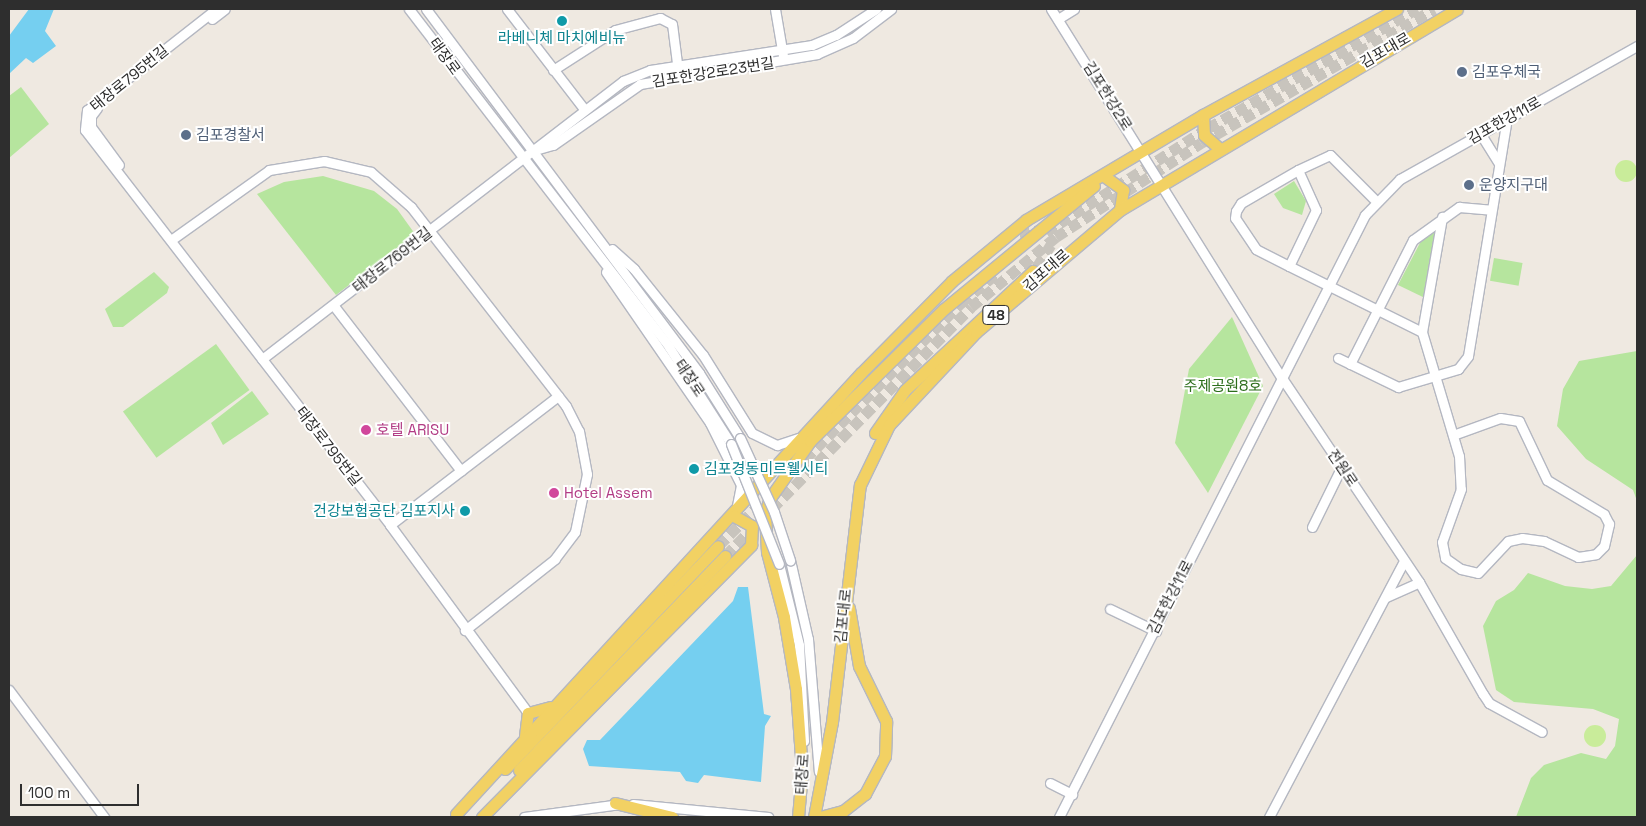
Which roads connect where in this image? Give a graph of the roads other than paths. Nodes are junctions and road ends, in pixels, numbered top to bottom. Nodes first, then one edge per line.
1 (216, 9) edge
2 (225, 9) edge
3 (409, 9) edge
4 (426, 9) edge
5 (507, 9) edge
6 (775, 9) edge
7 (876, 9) edge
8 (891, 9) edge
9 (1051, 9) edge
10 (1074, 9) edge
11 (1397, 9) edge
12 (1457, 9) edge
13 (1058, 19) junction
14 (1637, 46) edge
15 (783, 56) junction
16 (678, 65) junction
17 (553, 70) junction
18 (679, 76) junction
19 (584, 109) junction
20 (1203, 114) junction
21 (1507, 118) junction
22 (1480, 133) junction
23 (1220, 149) junction
24 (532, 150) junction
25 (1142, 151) junction
26 (520, 159) junction
27 (1499, 164) junction
28 (1298, 170) junction
29 (1104, 176) junction
30 (127, 181) junction
31 (1162, 184) junction
32 (1376, 201) junction
33 (1120, 210) junction
34 (1491, 210) junction
35 (1442, 217) junction
36 (430, 230) junction
37 (596, 235) junction
38 (1020, 236) tunnel mouth
39 (171, 240) junction
40 (590, 244) junction
41 (1289, 266) junction
42 (1037, 267) tunnel mouth
43 (1329, 284) junction
44 (334, 306) junction
45 (1377, 308) junction
46 (1422, 332) junction
47 (1338, 358) dead end
48 (262, 359) junction
49 (1350, 364) junction
50 (1434, 377) junction
51 (1282, 378) junction
52 (558, 396) junction
53 (827, 423) junction
54 (1453, 434) junction
55 (804, 436) junction
56 (1342, 466) junction
57 (461, 471) junction
58 (862, 477) junction
59 (777, 484) junction
60 (734, 516) junction
61 (390, 525) junction
62 (1312, 527) dead end
63 (1404, 561) junction
64 (1419, 582) junction
65 (846, 587) junction
66 (1386, 597) junction
67 (1110, 609) dead end
68 (465, 630) junction
69 (1154, 631) junction
70 (9, 690) edge
71 (552, 706) junction
72 (528, 713) junction
73 (1542, 732) dead end
74 (525, 738) junction
75 (802, 771) junction
76 (820, 772) junction
77 (1050, 783) dead end
78 (1072, 794) junction
79 (615, 804) junction
80 (454, 816) edge
81 (104, 817) edge
82 (472, 817) edge
83 (482, 817) edge
84 (524, 817) edge
85 (672, 817) edge
86 (768, 817) edge
87 (798, 817) edge
88 (814, 817) edge
89 (820, 817) edge
90 (1061, 817) edge
91 (1269, 817) edge

1 - 30 street, 태장로795번길
2 - 30 street, 태장로795번길
3 - 26 street, 태장로
4 - 24 street, 태장로
5 - 17 street
6 - 15 street
7 - 15 street, 김포한강2로23번길
8 - 15 street, 김포한강2로23번길
9 - 13 street, 김포한강2로
10 - 13 street
11 - 20 main road, 김포대로
12 - 23 main road, 김포대로 / 48
13 - 25 street, 김포한강2로
14 - 21 street, 김포한강11로
15 - 16 street, 김포한강2로23번길
15 - 18 street, 김포한강2로23번길
16 - 17 street
16 - 18 street
16 - 19 street, 김포한강2로23번길
17 - 19 street
18 - 24 street, 김포한강2로23번길
19 - 24 street, 김포한강2로23번길
20 - 23 main road
20 - 25 main road, 김포대로
21 - 22 street, 김포한강11로
21 - 27 street
22 - 27 street
22 - 32 street, 김포한강11로
23 - 31 main road, 김포대로 / 48
24 - 26 street, 태장로769번길
24 - 37 street, 태장로
25 - 29 main road, 김포대로
25 - 31 street, 김포한강2로
26 - 36 street, 태장로769번길
26 - 40 street, 태장로
27 - 34 street
28 - 32 street
28 - 41 street
28 - 41 street
29 - 33 main road
29 - 53 main road
29 - 55 main road, 김포대로
30 - 39 street, 태장로795번길
31 - 33 main road, 김포대로 / 48
31 - 51 street, 전원로
32 - 43 street, 김포한강11로
33 - 58 main road, 김포대로 / 48
34 - 35 street
34 - 50 street
35 - 45 street
35 - 46 street
36 - 39 street
36 - 44 street, 태장로769번길
36 - 52 street
37 - 55 street
37 - 76 street, 태장로, bridge
38 - 53 main road
39 - 48 street, 태장로795번길
40 - 60 street
40 - 75 street, 태장로, bridge
41 - 43 street
42 - 58 main road
43 - 45 street
43 - 51 street, 김포한강11로
44 - 48 street, 태장로769번길
44 - 57 street
45 - 46 street
45 - 49 street
46 - 50 street
47 - 49 street
48 - 61 street, 태장로795번길
49 - 50 street
50 - 54 street
51 - 56 street, 전원로
51 - 69 street, 김포한강11로
52 - 57 street
52 - 68 street
53 - 59 main road
54 - 54 street
55 - 59 main road
55 - 60 main road, 김포대로
56 - 62 street
56 - 63 street, 전원로
57 - 61 street
58 - 65 main road, 김포대로 / 48
59 - 75 main road
60 - 71 main road, 김포대로
60 - 83 main road
61 - 68 street, 태장로795번길
63 - 64 street, 전원로
63 - 66 street
64 - 66 street
64 - 73 street, 전원로
65 - 76 main road, 김포대로 / 48
65 - 89 main road
66 - 91 street
67 - 69 street
68 - 72 street, 태장로795번길
69 - 78 street, 김포한강11로
69 - 90 street, 김포한강11로
70 - 81 street
71 - 72 main road
71 - 74 main road, 김포대로
72 - 74 main road
74 - 80 main road, 김포대로
75 - 87 main road, 태장로
76 - 88 main road, 태장로 / 48
77 - 78 street
78 - 90 street, 김포한강11로
79 - 84 street
79 - 85 main road
79 - 86 street
80 - 82 main road, 김포대로

